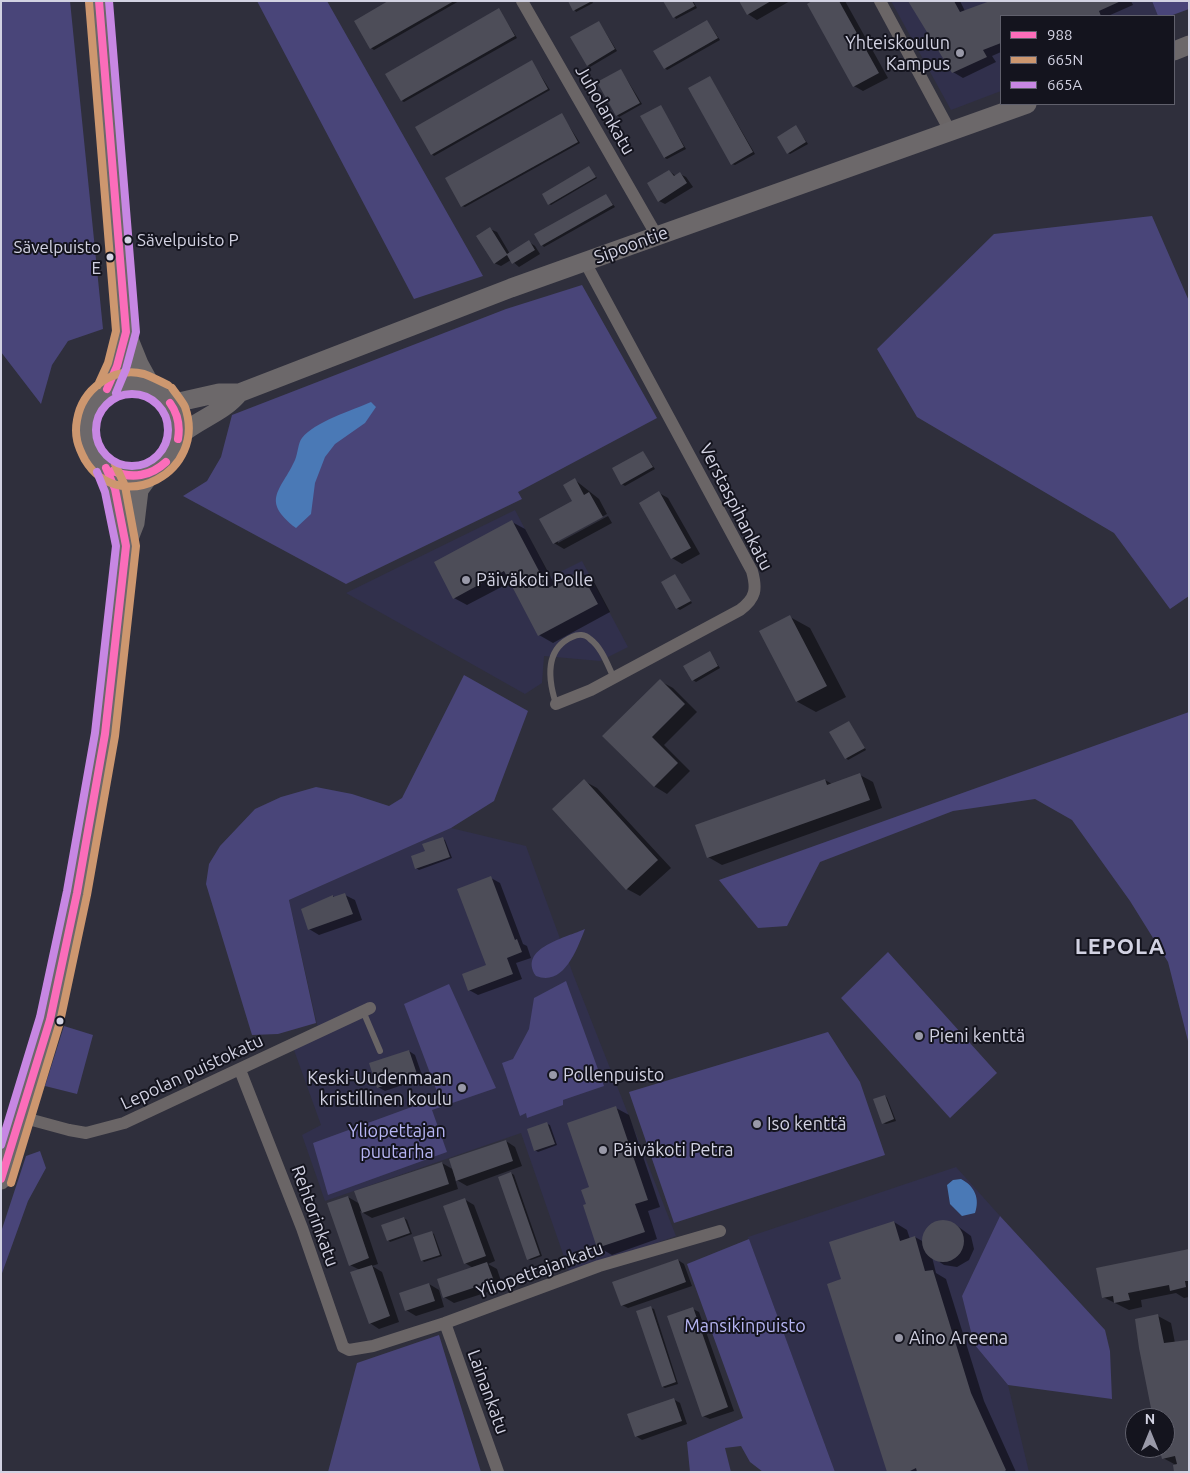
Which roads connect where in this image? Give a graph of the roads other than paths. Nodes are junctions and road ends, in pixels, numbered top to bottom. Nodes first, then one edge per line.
1 (99, 1) edge
2 (522, 1) edge
3 (880, 1) edge
4 (1189, 45) edge
5 (1175, 51) edge
6 (1023, 105) edge
7 (950, 131) junction
8 (657, 236) junction
9 (585, 262) junction
10 (126, 332) junction
11 (152, 386) junction
12 (107, 389) junction
13 (239, 393) junction
14 (170, 402) junction
15 (179, 436) junction
16 (106, 468) junction
17 (152, 472) junction
18 (126, 546) junction
19 (614, 678) junction
20 (556, 704) joint
21 (367, 1010) joint
22 (380, 1051) dead end
23 (240, 1070) junction
24 (21, 1117) junction
25 (1, 1180) edge
26 (720, 1231) dead end
27 (445, 1323) junction
28 (373, 1346) joint
29 (498, 1472) edge

1 - 10 main road
2 - 8 street, Juholankatu
3 - 7 street
4 - 5 main road
6 - 7 main road, Sipoontie
7 - 8 main road, Sipoontie
8 - 9 main road, Sipoontie
9 - 13 main road, Sipoontie
9 - 19 street, Verstaspihankatu
10 - 11 main road
10 - 12 main road
11 - 12 main road
11 - 14 main road
12 - 16 main road
13 - 14 main road, Sipoontie
13 - 15 main road, Sipoontie
14 - 15 main road
15 - 17 main road
16 - 17 main road
16 - 18 main road
17 - 18 main road
18 - 24 main road
19 - 20 street, Verstaspihankatu
19 - 20 lane
21 - 22 lane
21 - 23 street, Lepolan puistokatu
23 - 24 street, Lepolan puistokatu
23 - 28 street, Rehtorinkatu
24 - 25 main road
26 - 27 street, Yliopettajankatu
27 - 28 street, Yliopettajankatu
27 - 29 street, Lainankatu

